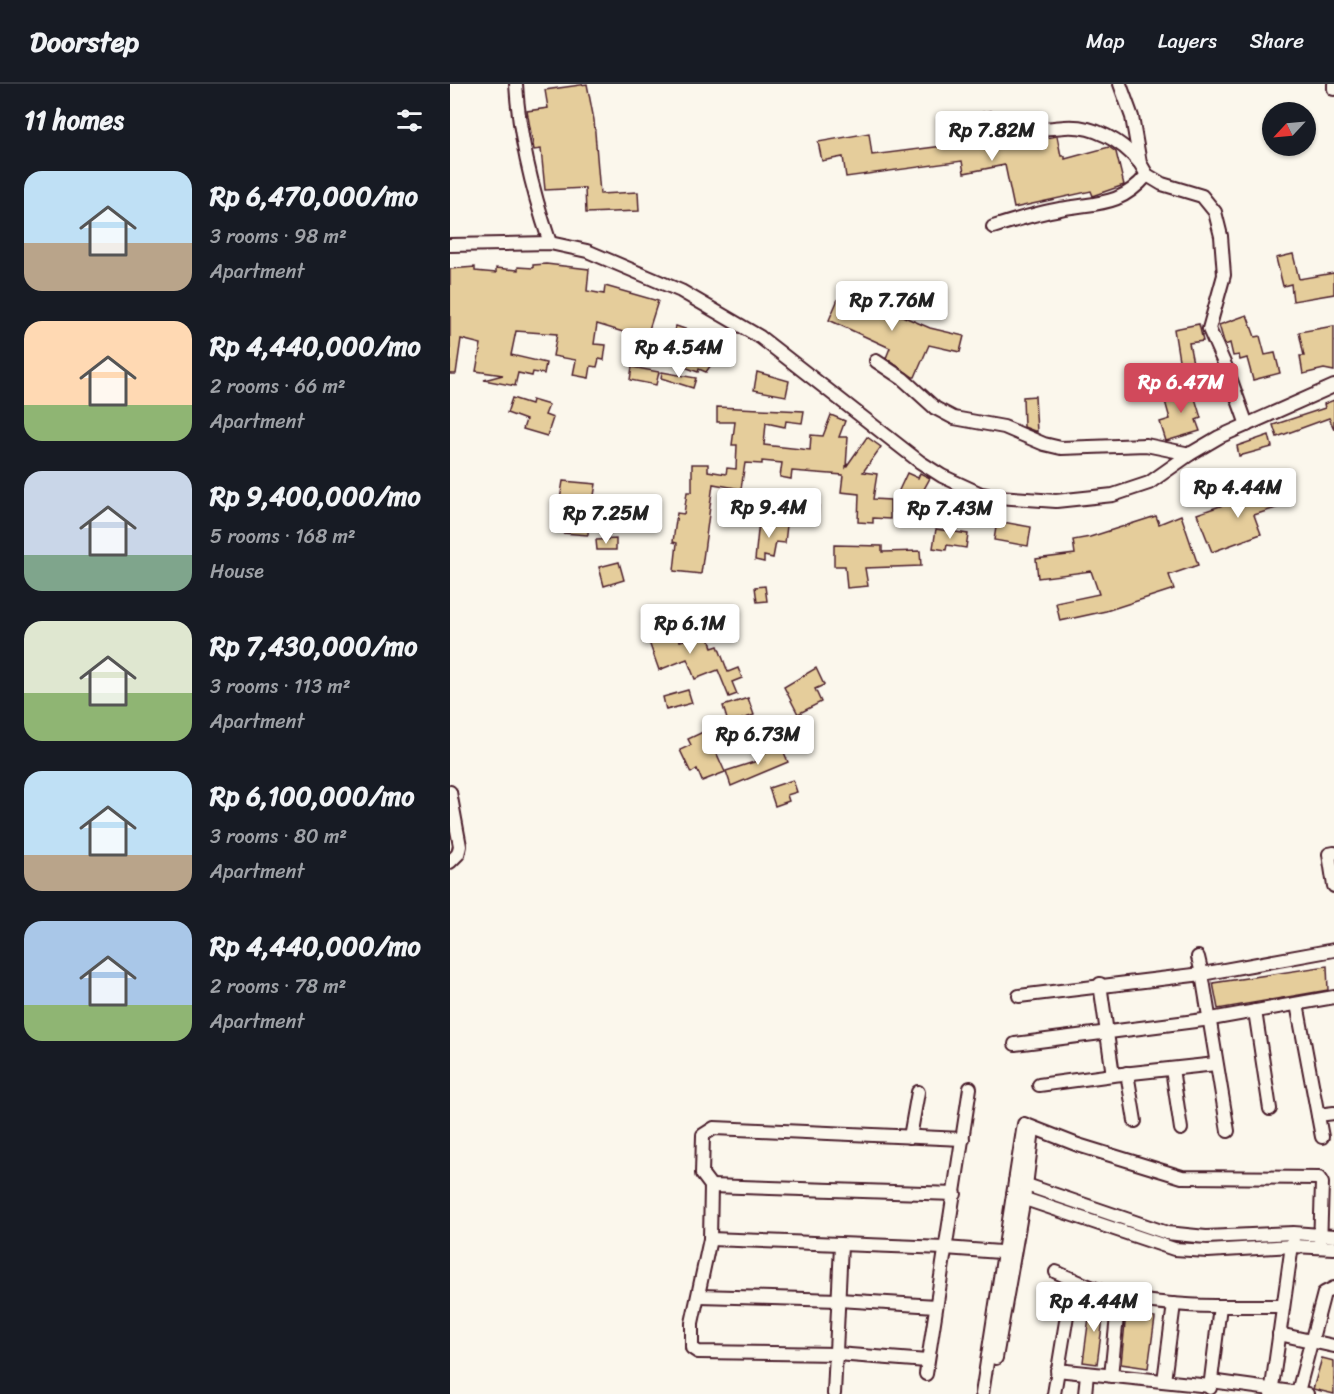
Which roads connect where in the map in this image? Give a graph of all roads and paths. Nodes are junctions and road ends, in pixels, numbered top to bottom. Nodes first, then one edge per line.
1 (516, 84) edge
2 (1120, 84) edge
3 (1334, 84) edge
4 (1334, 89) edge
5 (1018, 128) dead end
6 (1140, 163) junction
7 (1147, 176) junction
8 (993, 227) dead end
9 (549, 238) junction
10 (450, 245) edge
11 (876, 361) dead end
12 (1334, 386) edge
13 (1247, 425) junction
14 (1185, 457) junction
15 (450, 792) edge
16 (1334, 853) edge
17 (450, 862) edge
18 (1334, 886) edge
19 (1334, 950) edge
20 (1198, 957) dead end
21 (1202, 974) junction
22 (1100, 984) junction
23 (1019, 996) dead end
24 (1334, 998) edge
25 (1297, 1004) junction
26 (1255, 1011) junction
27 (1211, 1019) junction
28 (1105, 1031) junction
29 (1015, 1044) dead end
30 (1216, 1064) junction
31 (1172, 1069) junction
32 (1127, 1073) junction
33 (1113, 1075) junction
34 (1039, 1085) dead end
35 (970, 1088) dead end
36 (918, 1092) dead end
37 (1270, 1109) dead end
38 (1334, 1113) edge
39 (1318, 1115) junction
40 (1135, 1121) dead end
41 (1181, 1129) dead end
42 (1228, 1131) dead end
43 (910, 1137) junction
44 (1322, 1137) dead end
45 (963, 1139) junction
46 (711, 1186) junction
47 (1019, 1190) junction
48 (955, 1194) junction
49 (1334, 1236) edge
50 (710, 1239) junction
51 (1293, 1240) junction
52 (1320, 1241) junction
53 (841, 1245) junction
54 (945, 1248) junction
55 (1334, 1248) edge
56 (1009, 1252) junction
57 (1056, 1272) dead end
58 (1073, 1279) junction
59 (1334, 1288) edge
60 (699, 1296) junction
61 (1119, 1296) junction
62 (839, 1300) junction
63 (1173, 1304) junction
64 (936, 1306) junction
65 (1220, 1306) junction
66 (1283, 1306) junction
67 (1279, 1334) junction
68 (1312, 1340) junction
69 (1334, 1346) edge
70 (837, 1354) junction
71 (927, 1360) junction
72 (1057, 1370) junction
73 (926, 1374) dead end
74 (1087, 1374) junction
75 (1110, 1376) junction
76 (1164, 1382) junction
77 (1210, 1387) edge
78 (1271, 1392) edge
79 (1303, 1393) edge
80 (834, 1394) edge
81 (982, 1394) edge
82 (990, 1394) edge
83 (1054, 1394) edge
84 (1085, 1394) edge

1 - 9 street
2 - 6 street
3 - 4 street
5 - 6 street
6 - 7 street
7 - 8 street
7 - 13 street
9 - 10 street
9 - 14 street
11 - 14 street
12 - 13 street
13 - 14 street
15 - 17 street
16 - 18 street
19 - 21 street
20 - 21 street
21 - 22 street
21 - 27 street
22 - 23 street
22 - 28 street
24 - 25 street
25 - 26 street
25 - 39 street
26 - 27 street
26 - 37 street
27 - 28 street
27 - 30 street
28 - 29 street
28 - 33 street
30 - 31 street
30 - 42 street
31 - 32 street
31 - 41 street
32 - 33 street
32 - 40 street
33 - 34 street
35 - 45 street
36 - 43 street
38 - 39 street
39 - 44 street
43 - 45 street
43 - 46 street
45 - 48 street
46 - 48 street
46 - 50 street
47 - 51 street
47 - 52 street
47 - 56 street
48 - 54 street
49 - 52 street
50 - 53 street
50 - 60 street
51 - 52 street
51 - 66 street
52 - 55 street
53 - 54 street
53 - 62 street
54 - 56 street
54 - 64 street
56 - 81 street
56 - 82 street
57 - 58 street
58 - 61 street
58 - 72 street
59 - 68 street
60 - 62 street
60 - 70 street
61 - 63 street
61 - 75 street
62 - 64 street
62 - 70 street
63 - 65 street
63 - 76 street
64 - 71 street
65 - 66 street
65 - 77 street
66 - 67 street
67 - 68 street
67 - 78 street
68 - 69 street
68 - 79 street
70 - 71 street
70 - 80 street
71 - 73 street
72 - 74 street
72 - 83 street
74 - 75 street
74 - 84 street
75 - 76 street
76 - 77 street
77 - 78 street
78 - 79 street

